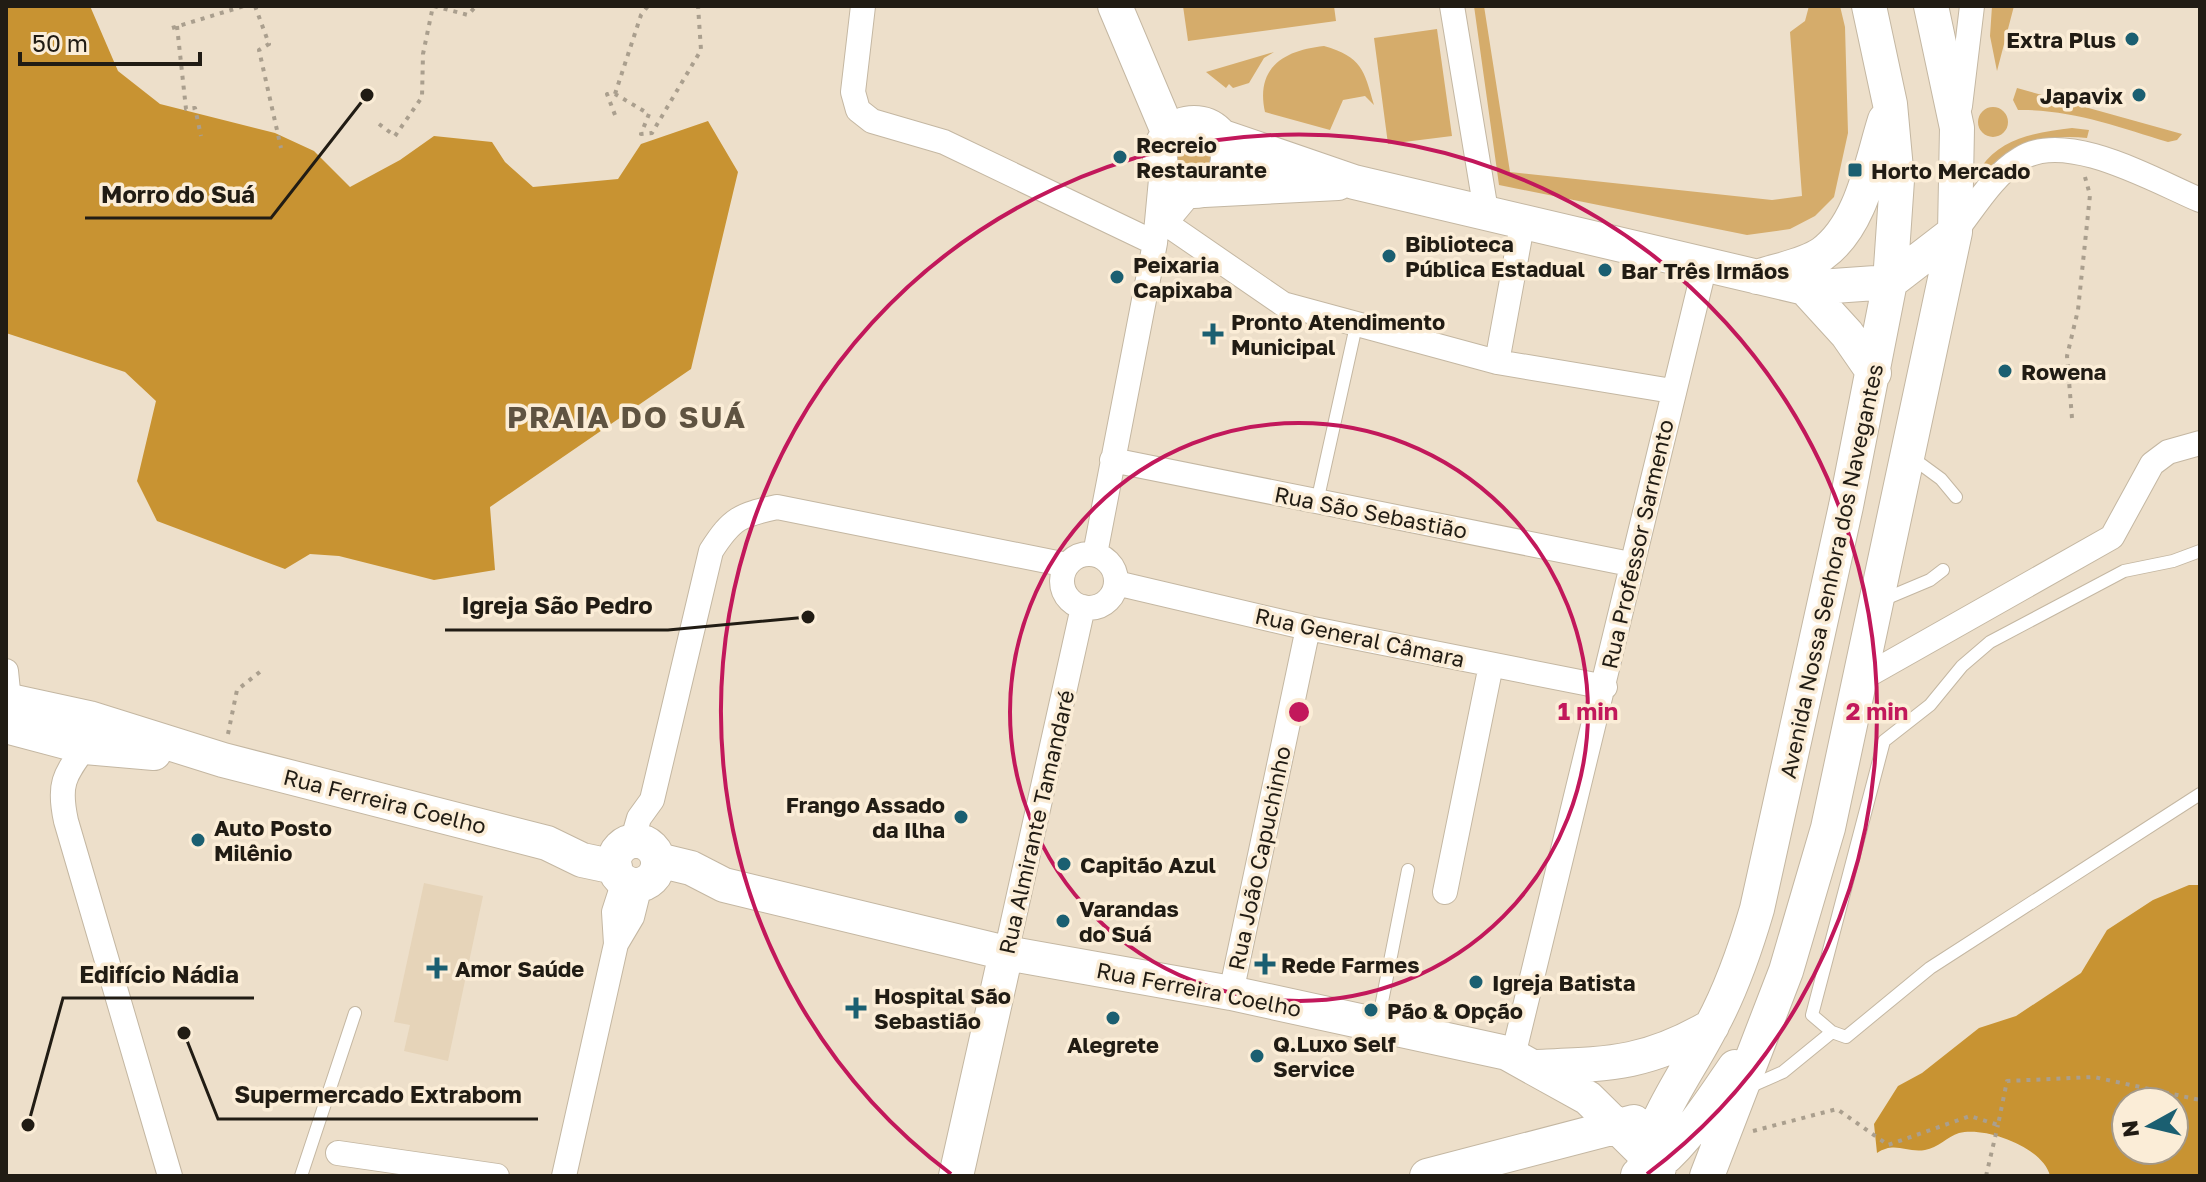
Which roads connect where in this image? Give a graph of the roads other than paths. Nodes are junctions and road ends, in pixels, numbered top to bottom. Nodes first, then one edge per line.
1 (863, 6) edge
2 (1452, 6) edge
3 (1869, 6) edge
4 (1931, 6) edge
5 (1972, 6) edge
6 (1120, 16) edge
7 (1890, 104) junction
8 (1957, 128) junction
9 (1197, 131) junction
10 (1162, 169) junction
11 (1354, 182) junction
12 (1198, 190) junction
13 (2200, 200) edge
14 (1486, 211) junction
15 (1523, 220) junction
16 (1159, 230) junction
17 (1955, 232) junction
18 (1705, 265) junction
19 (1756, 277) junction
20 (1890, 282) junction
21 (1805, 288) junction
22 (1356, 326) junction
23 (1497, 362) junction
24 (1874, 373) junction
25 (1672, 391) junction
26 (2200, 443) edge
27 (1908, 455) junction
28 (1112, 460) junction
29 (1956, 497) dead end
30 (1317, 502) junction
31 (1095, 554) junction
32 (2198, 556) edge
33 (1630, 564) junction
34 (1067, 565) junction
35 (1943, 570) dead end
36 (1116, 583) junction
37 (1877, 602) junction
38 (1083, 607) junction
39 (1308, 628) junction
40 (1491, 665) junction
41 (1861, 679) junction
42 (1605, 687) junction
43 (7, 701) edge
44 (85, 747) junction
45 (223, 760) junction
46 (2200, 794) edge
47 (635, 864) junction
48 (1408, 870) dead end
49 (1445, 892) dead end
50 (1006, 953) junction
51 (1043, 960) junction
52 (999, 992) junction
53 (1231, 993) junction
54 (355, 1013) dead end
55 (1770, 1013) junction
56 (1377, 1025) junction
57 (1712, 1026) junction
58 (1832, 1032) junction
59 (1524, 1061) junction
60 (1738, 1092) junction
61 (1661, 1115) junction
62 (1618, 1126) junction
63 (1567, 1140) junction
64 (338, 1153) dead end
65 (1646, 1170) edge
66 (170, 1176) edge
67 (301, 1176) edge
68 (497, 1176) edge
69 (564, 1176) edge
70 (956, 1176) edge
71 (1427, 1176) edge
72 (1707, 1176) edge

1 - 16 street
2 - 14 street
3 - 7 main road, Avenida Nossa Senhora dos Navegantes
4 - 8 main road
5 - 8 street
6 - 9 main road
7 - 19 main road
7 - 20 main road, Avenida Nossa Senhora dos Navegantes
8 - 17 main road
9 - 10 main road
9 - 11 main road
9 - 12 main road
10 - 12 main road
10 - 16 street
11 - 12 main road
11 - 14 main road
12 - 16 street
13 - 17 street
14 - 15 main road
15 - 18 main road
15 - 23 street
16 - 22 street
16 - 28 street
17 - 20 main road
17 - 27 main road
18 - 19 main road
18 - 25 street, Rua Professor Sarmento
19 - 21 main road
20 - 21 main road
20 - 24 main road, Avenida Nossa Senhora dos Navegantes
21 - 24 main road
22 - 23 street
22 - 30 lane
23 - 25 street
24 - 57 main road, Avenida Nossa Senhora dos Navegantes
25 - 33 street, Rua Professor Sarmento
26 - 41 street
27 - 29 lane
27 - 37 main road
28 - 30 street, Rua São Sebastião
28 - 31 street
30 - 33 street, Rua São Sebastião
31 - 34 street
31 - 36 street
32 - 58 lane
33 - 42 street, Rua Professor Sarmento
34 - 38 street
34 - 47 street
35 - 37 lane
36 - 38 street
36 - 39 street, Rua General Câmara
37 - 41 main road
38 - 50 street, Rua Almirante Tamandaré
39 - 40 street, Rua General Câmara
39 - 53 street, Rua João Capuchinho
40 - 42 street, Rua General Câmara
40 - 49 street
41 - 55 main road
42 - 59 street, Rua Professor Sarmento
43 - 44 main road, Rua Ferreira Coelho
43 - 45 main road, Rua Ferreira Coelho
44 - 45 main road, Rua Ferreira Coelho
44 - 66 street
45 - 47 main road, Rua Ferreira Coelho
46 - 58 lane
47 - 50 main road, Rua Ferreira Coelho
47 - 69 street
48 - 56 lane
50 - 51 main road, Rua Ferreira Coelho
50 - 52 main road, Rua Almirante Tamandaré
51 - 52 main road
51 - 53 main road, Rua Ferreira Coelho
52 - 70 main road, Rua Almirante Tamandaré
53 - 56 main road, Rua Ferreira Coelho
54 - 67 lane
55 - 60 main road
55 - 65 main road
56 - 59 main road, Rua Ferreira Coelho
57 - 59 main road
57 - 61 main road, Avenida Nossa Senhora dos Navegantes
58 - 60 lane
59 - 62 main road, Rua Ferreira Coelho
60 - 72 main road
61 - 62 main road
61 - 65 main road, Avenida Nossa Senhora dos Navegantes
62 - 63 main road
62 - 65 main road, Rua Ferreira Coelho
63 - 65 main road
63 - 71 main road
64 - 68 street

